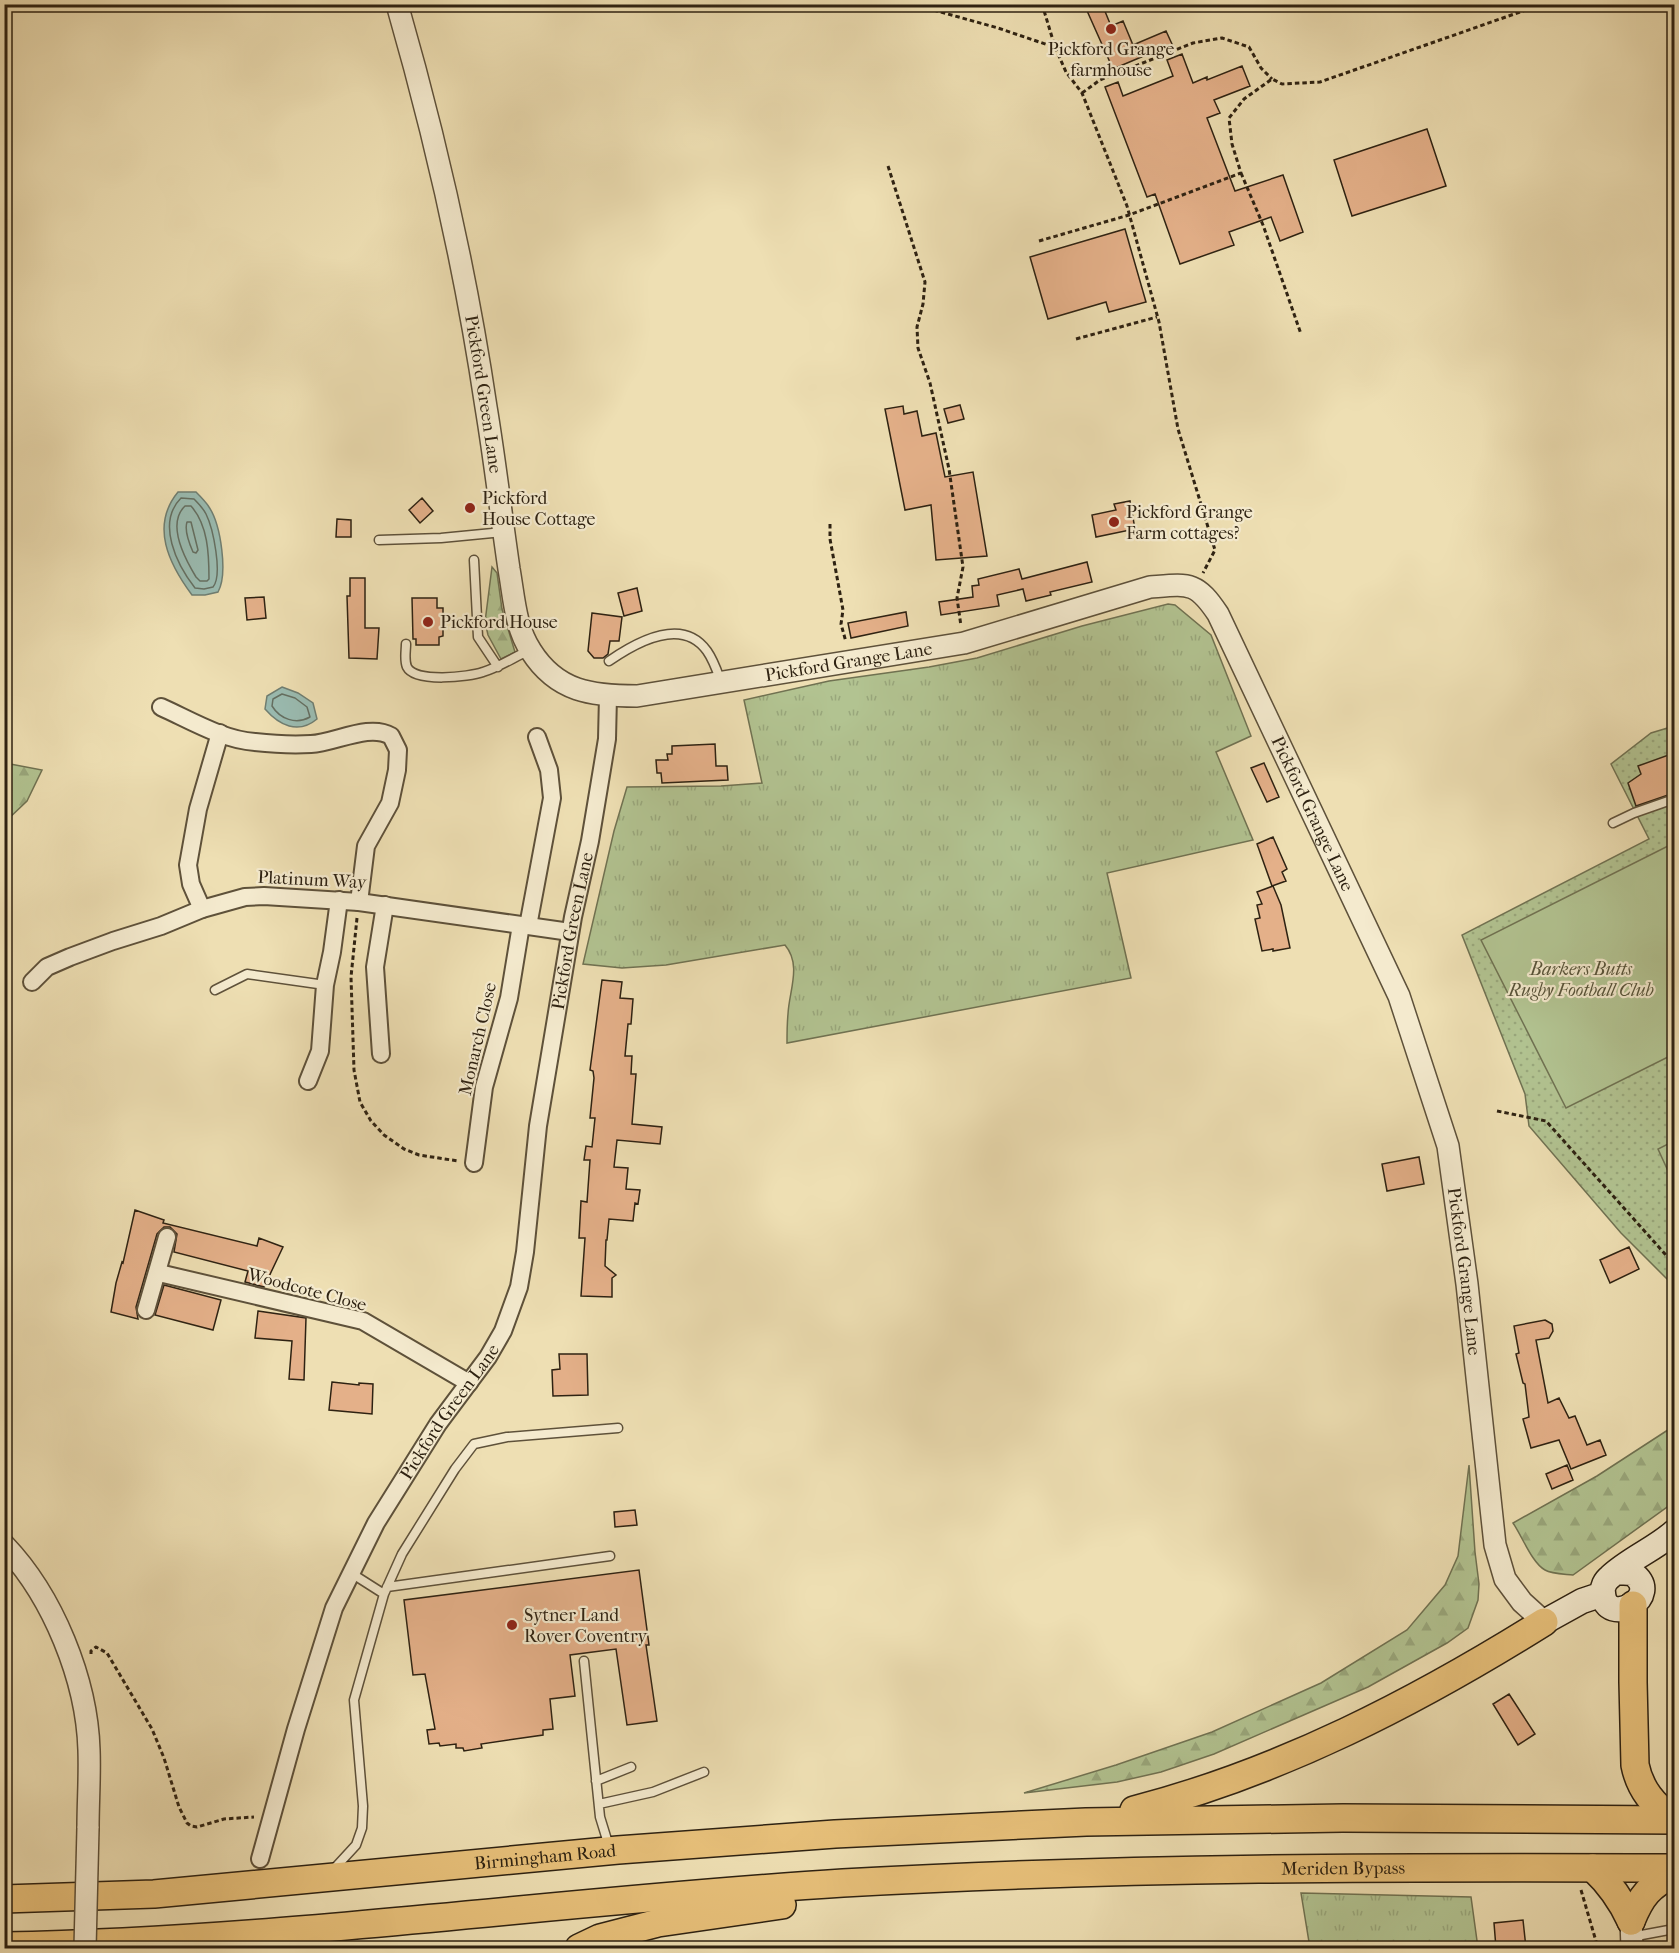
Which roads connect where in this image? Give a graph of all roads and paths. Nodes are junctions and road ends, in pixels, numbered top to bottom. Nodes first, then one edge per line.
1 (397, 4) edge
2 (912, 4) edge
3 (1042, 4) edge
4 (1569, 4) edge
5 (1055, 47) junction
6 (1272, 79) junction
7 (1082, 93) junction
8 (888, 166) dead end
9 (1241, 173) junction
10 (1129, 214) junction
11 (1039, 241) dead end
12 (1157, 317) junction
13 (1301, 334) dead end
14 (1076, 339) dead end
15 (830, 524) dead end
16 (503, 532) junction
17 (379, 540) dead end
18 (474, 560) dead end
19 (1194, 587) junction
20 (961, 627) dead end
21 (406, 644) dead end
22 (848, 649) dead end
23 (530, 650) junction
24 (609, 661) dead end
25 (498, 667) junction
26 (721, 682) junction
27 (608, 696) junction
28 (161, 706) dead end
29 (220, 733) junction
30 (537, 737) dead end
31 (1674, 799) edge
32 (1614, 823) dead end
33 (339, 900) junction
34 (359, 902) junction
35 (385, 905) junction
36 (202, 909) junction
37 (524, 925) junction
38 (570, 932) junction
39 (32, 982) dead end
40 (325, 985) junction
41 (215, 990) dead end
42 (381, 1054) dead end
43 (308, 1081) dead end
44 (1497, 1111) dead end
45 (474, 1163) joint
46 (167, 1237) dead end
47 (1674, 1264) edge
48 (159, 1273) junction
49 (146, 1310) dead end
50 (469, 1383) junction
51 (618, 1428) dead end
52 (1670, 1536) edge
53 (4, 1545) edge
54 (610, 1556) dead end
55 (1616, 1572) junction
56 (351, 1573) junction
57 (386, 1590) junction
58 (1603, 1594) junction
59 (1637, 1595) junction
60 (1544, 1622) junction
61 (584, 1661) dead end
62 (93, 1663) dead end
63 (631, 1767) dead end
64 (704, 1772) dead end
65 (596, 1781) junction
66 (599, 1804) junction
67 (254, 1816) joint
68 (271, 1817) junction
69 (1674, 1820) edge
70 (1086, 1822) junction
71 (618, 1850) junction
72 (260, 1859) dead end
73 (1593, 1868) junction
74 (1674, 1868) edge
75 (1674, 1874) edge
76 (967, 1877) junction
77 (326, 1878) junction
78 (4, 1899) edge
79 (1674, 1929) edge
80 (1631, 1936) edge
81 (168, 1940) junction
82 (4, 1946) edge
83 (85, 1948) edge
84 (250, 1948) edge
85 (579, 1948) edge

1 - 16 street, Pickford Green Lane
2 - 5 path
3 - 5 path
4 - 6 path
5 - 7 path
6 - 7 path
6 - 9 path
7 - 10 path
8 - 20 path
9 - 10 path
9 - 13 path
10 - 11 path
10 - 12 path
12 - 14 path
12 - 19 path
15 - 22 path
16 - 17 lane
16 - 23 street, Pickford Green Lane
18 - 25 lane
19 - 26 street, Pickford Grange Lane
19 - 60 street, Pickford Grange Lane
21 - 25 lane
23 - 25 lane
23 - 27 street, Pickford Green Lane
24 - 26 lane
26 - 27 street, Pickford Grange Lane
27 - 38 street, Pickford Green Lane
28 - 29 street
29 - 34 street
29 - 36 street
30 - 37 street, Monarch Close
31 - 32 lane
33 - 34 street, Platinum Way
33 - 36 street, Platinum Way
33 - 40 street
34 - 35 street, Platinum Way
34 - 45 path
35 - 37 street, Platinum Way
35 - 42 street
36 - 39 street, Platinum Way
37 - 38 street, Platinum Way
37 - 45 street, Monarch Close
38 - 50 street, Pickford Green Lane
40 - 41 lane
40 - 43 street
44 - 47 path
46 - 48 street
48 - 49 street
48 - 50 street, Woodcote Close
50 - 56 street, Pickford Green Lane
51 - 57 lane
52 - 55 main road
52 - 59 main road
53 - 83 street, bridge
54 - 57 lane
55 - 58 main road
55 - 59 main road
56 - 57 lane
56 - 68 street, Pickford Green Lane
57 - 77 lane
58 - 59 main road
58 - 60 main road
59 - 69 highway
60 - 70 highway
61 - 65 lane
62 - 67 path
63 - 65 lane
64 - 66 lane
65 - 66 lane
66 - 71 lane
67 - 68 street
68 - 72 street, Pickford Green Lane
69 - 70 highway
70 - 71 highway, Birmingham Road
71 - 77 highway, Birmingham Road
73 - 74 highway, Meriden Bypass
73 - 76 highway, Meriden Bypass
73 - 80 highway
75 - 80 highway
76 - 81 highway
76 - 85 highway
77 - 78 highway, Birmingham Road
79 - 80 lane
81 - 82 highway
81 - 84 highway

